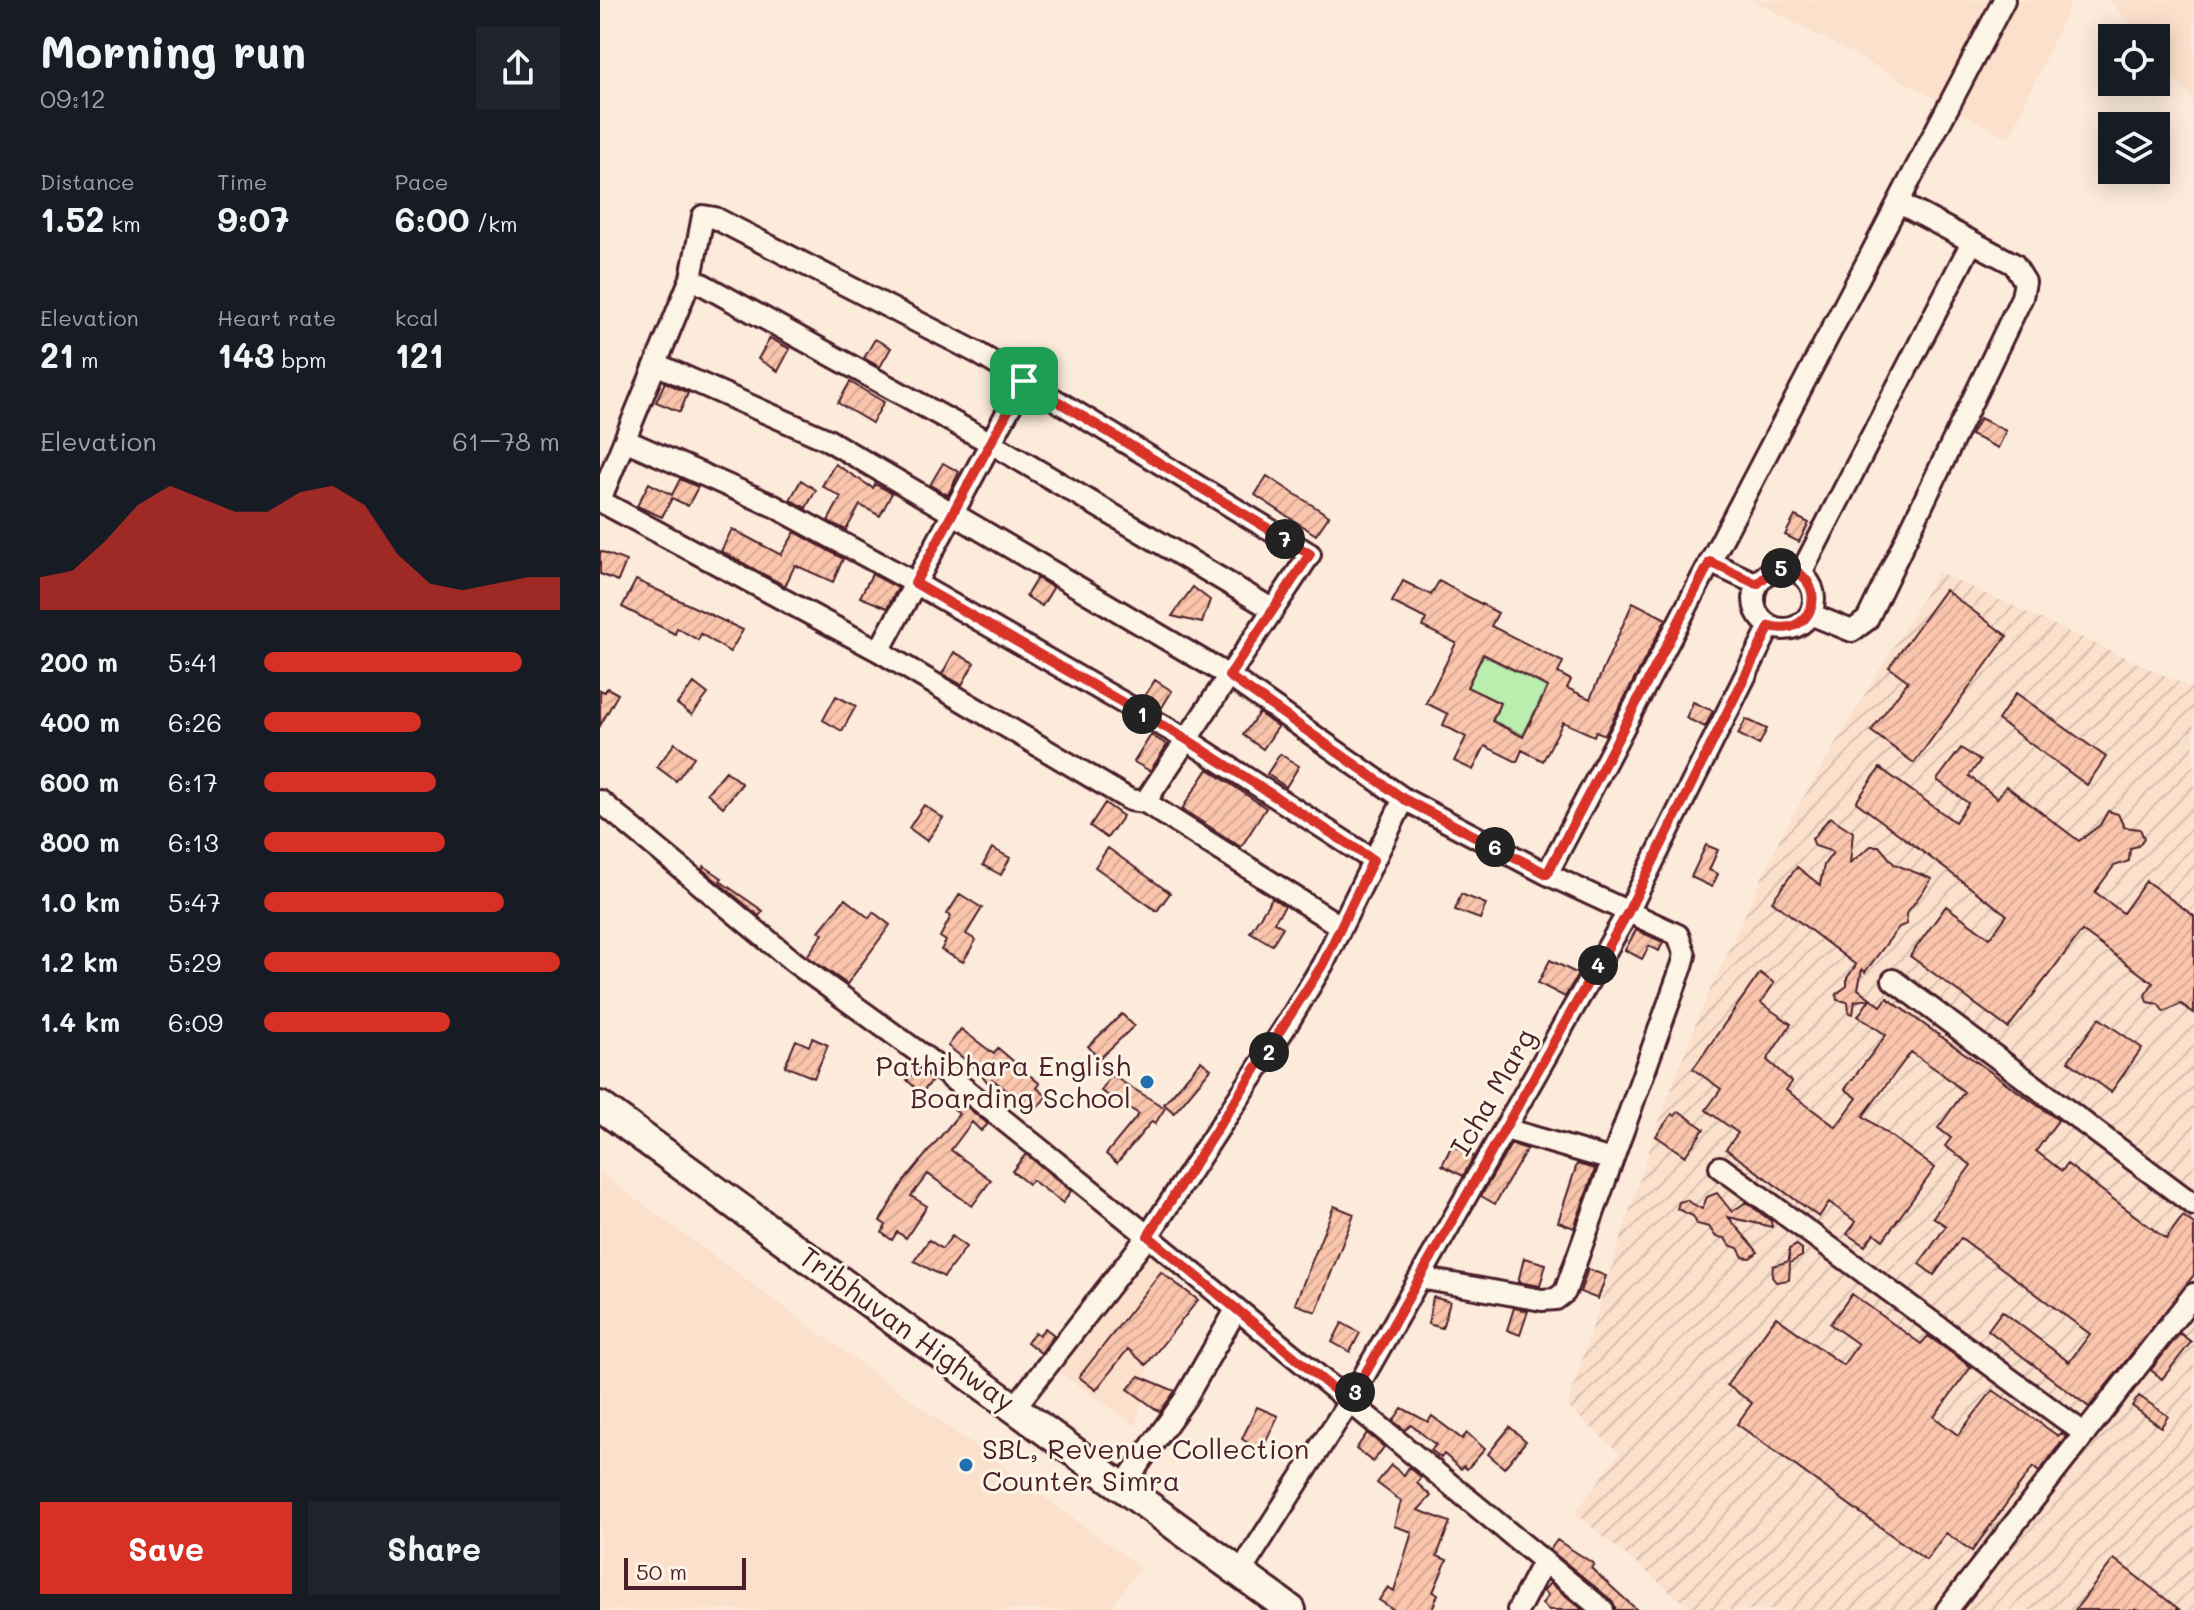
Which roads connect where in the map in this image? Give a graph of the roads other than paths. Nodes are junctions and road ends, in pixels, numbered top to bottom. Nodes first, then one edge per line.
1 (2004, 0) edge
2 (1901, 204) junction
3 (1972, 242) junction
4 (691, 278) junction
5 (658, 365) junction
6 (1024, 381) junction
7 (627, 441) junction
8 (991, 443) junction
9 (600, 500) edge
10 (952, 514) junction
11 (1710, 562) junction
12 (1801, 573) junction
13 (915, 583) junction
14 (1757, 584) junction
15 (1272, 609) junction
16 (1810, 614) junction
17 (1770, 626) junction
18 (879, 651) junction
19 (1229, 676) junction
20 (1186, 739) junction
21 (1404, 799) junction
22 (600, 801) edge
23 (1145, 802) junction
24 (1373, 860) junction
25 (1547, 874) junction
26 (1628, 912) junction
27 (1340, 926) junction
28 (1893, 980) dead end
29 (600, 1106) edge
30 (1505, 1129) junction
31 (1612, 1160) junction
32 (1720, 1167) dead end
33 (2194, 1205) edge
34 (1148, 1236) junction
35 (1420, 1278) junction
36 (2194, 1294) edge
37 (1236, 1310) junction
38 (1349, 1402) junction
39 (1015, 1407) junction
40 (2085, 1434) junction
41 (1122, 1487) junction
42 (1543, 1562) junction
43 (1240, 1573) junction
44 (1291, 1610) edge
45 (1518, 1610) edge
46 (1603, 1610) edge
47 (1947, 1610) edge

1 - 2 street
2 - 3 street
2 - 11 street
3 - 12 street
3 - 16 street
4 - 5 street
4 - 6 street
4 - 8 street
5 - 7 street
5 - 10 street
6 - 8 street
6 - 15 street
7 - 9 street
7 - 13 street
8 - 10 street
8 - 15 street
9 - 18 street
10 - 13 street
10 - 19 street
11 - 14 street
11 - 25 street
12 - 14 street
12 - 16 street
13 - 18 street
13 - 20 street
14 - 17 street
15 - 19 street
16 - 17 street
17 - 26 street, Icha Marg
18 - 23 street
19 - 20 street
19 - 21 street
20 - 23 street
20 - 24 street
21 - 24 street
21 - 25 street
22 - 34 street
23 - 27 street
24 - 27 street
25 - 26 street
26 - 30 street, Icha Marg
26 - 31 street
27 - 34 street
28 - 33 street
29 - 39 highway, Tribhuvan Highway
30 - 31 street
30 - 35 street, Icha Marg
31 - 35 street
32 - 40 street
34 - 37 street
34 - 39 street
35 - 38 street, Icha Marg
36 - 40 street
37 - 38 street
37 - 41 street
38 - 42 street
38 - 43 street, Icha Marg
39 - 41 highway, Tribhuvan Highway
40 - 47 street
41 - 43 highway, Tribhuvan Highway
42 - 45 street
42 - 46 street
43 - 44 highway, Tribhuvan Highway

